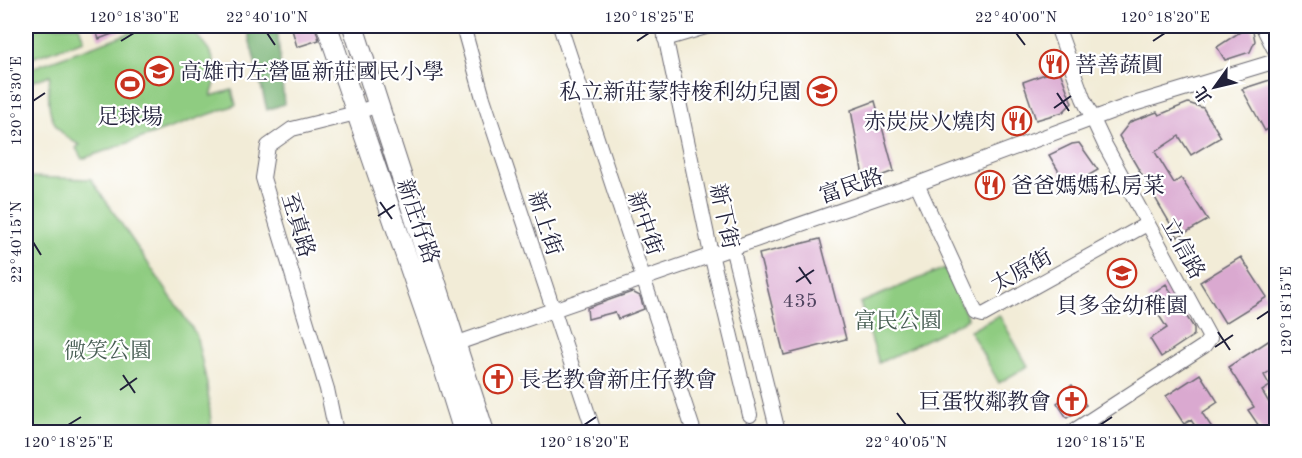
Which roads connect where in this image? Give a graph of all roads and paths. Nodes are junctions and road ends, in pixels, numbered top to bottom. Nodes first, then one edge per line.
1 (327, 26) edge
2 (353, 26) edge
3 (463, 26) edge
4 (560, 26) edge
5 (709, 26) edge
6 (1057, 26) edge
7 (1266, 26) edge
8 (664, 32) edge
9 (1276, 46) edge
10 (1276, 61) edge
11 (380, 104) junction
12 (356, 113) junction
13 (1093, 120) junction
14 (917, 184) junction
15 (1147, 225) junction
16 (732, 247) junction
17 (711, 254) junction
18 (643, 279) junction
19 (553, 310) junction
20 (448, 346) junction
21 (750, 415) dead end
22 (336, 432) edge
23 (464, 432) edge
24 (484, 432) edge
25 (594, 432) edge
26 (694, 432) edge
27 (778, 432) edge
28 (1072, 432) edge

1 - 12 street, 新庄仔路
2 - 11 street, 新庄仔路
3 - 19 street, 新上街
4 - 18 street, 新中街
5 - 8 street
6 - 13 street, 立信路
7 - 9 street
8 - 17 street, 新下街
10 - 13 street, 富民路
11 - 12 street, 至真路
11 - 20 street, 新庄仔路
12 - 20 street, 新庄仔路
12 - 22 street, 至真路
13 - 14 street, 富民路
13 - 15 street, 立信路
14 - 15 street, 太原街
14 - 16 street, 富民路
15 - 28 street, 立信路
16 - 17 street, 富民路
16 - 27 street, 新下街
17 - 18 street, 富民路
17 - 21 street, 新下街
18 - 19 street, 富民路
18 - 26 street, 新中街
19 - 20 street, 富民路
19 - 25 street, 新上街
20 - 23 street, 新庄仔路
20 - 24 street, 新庄仔路

